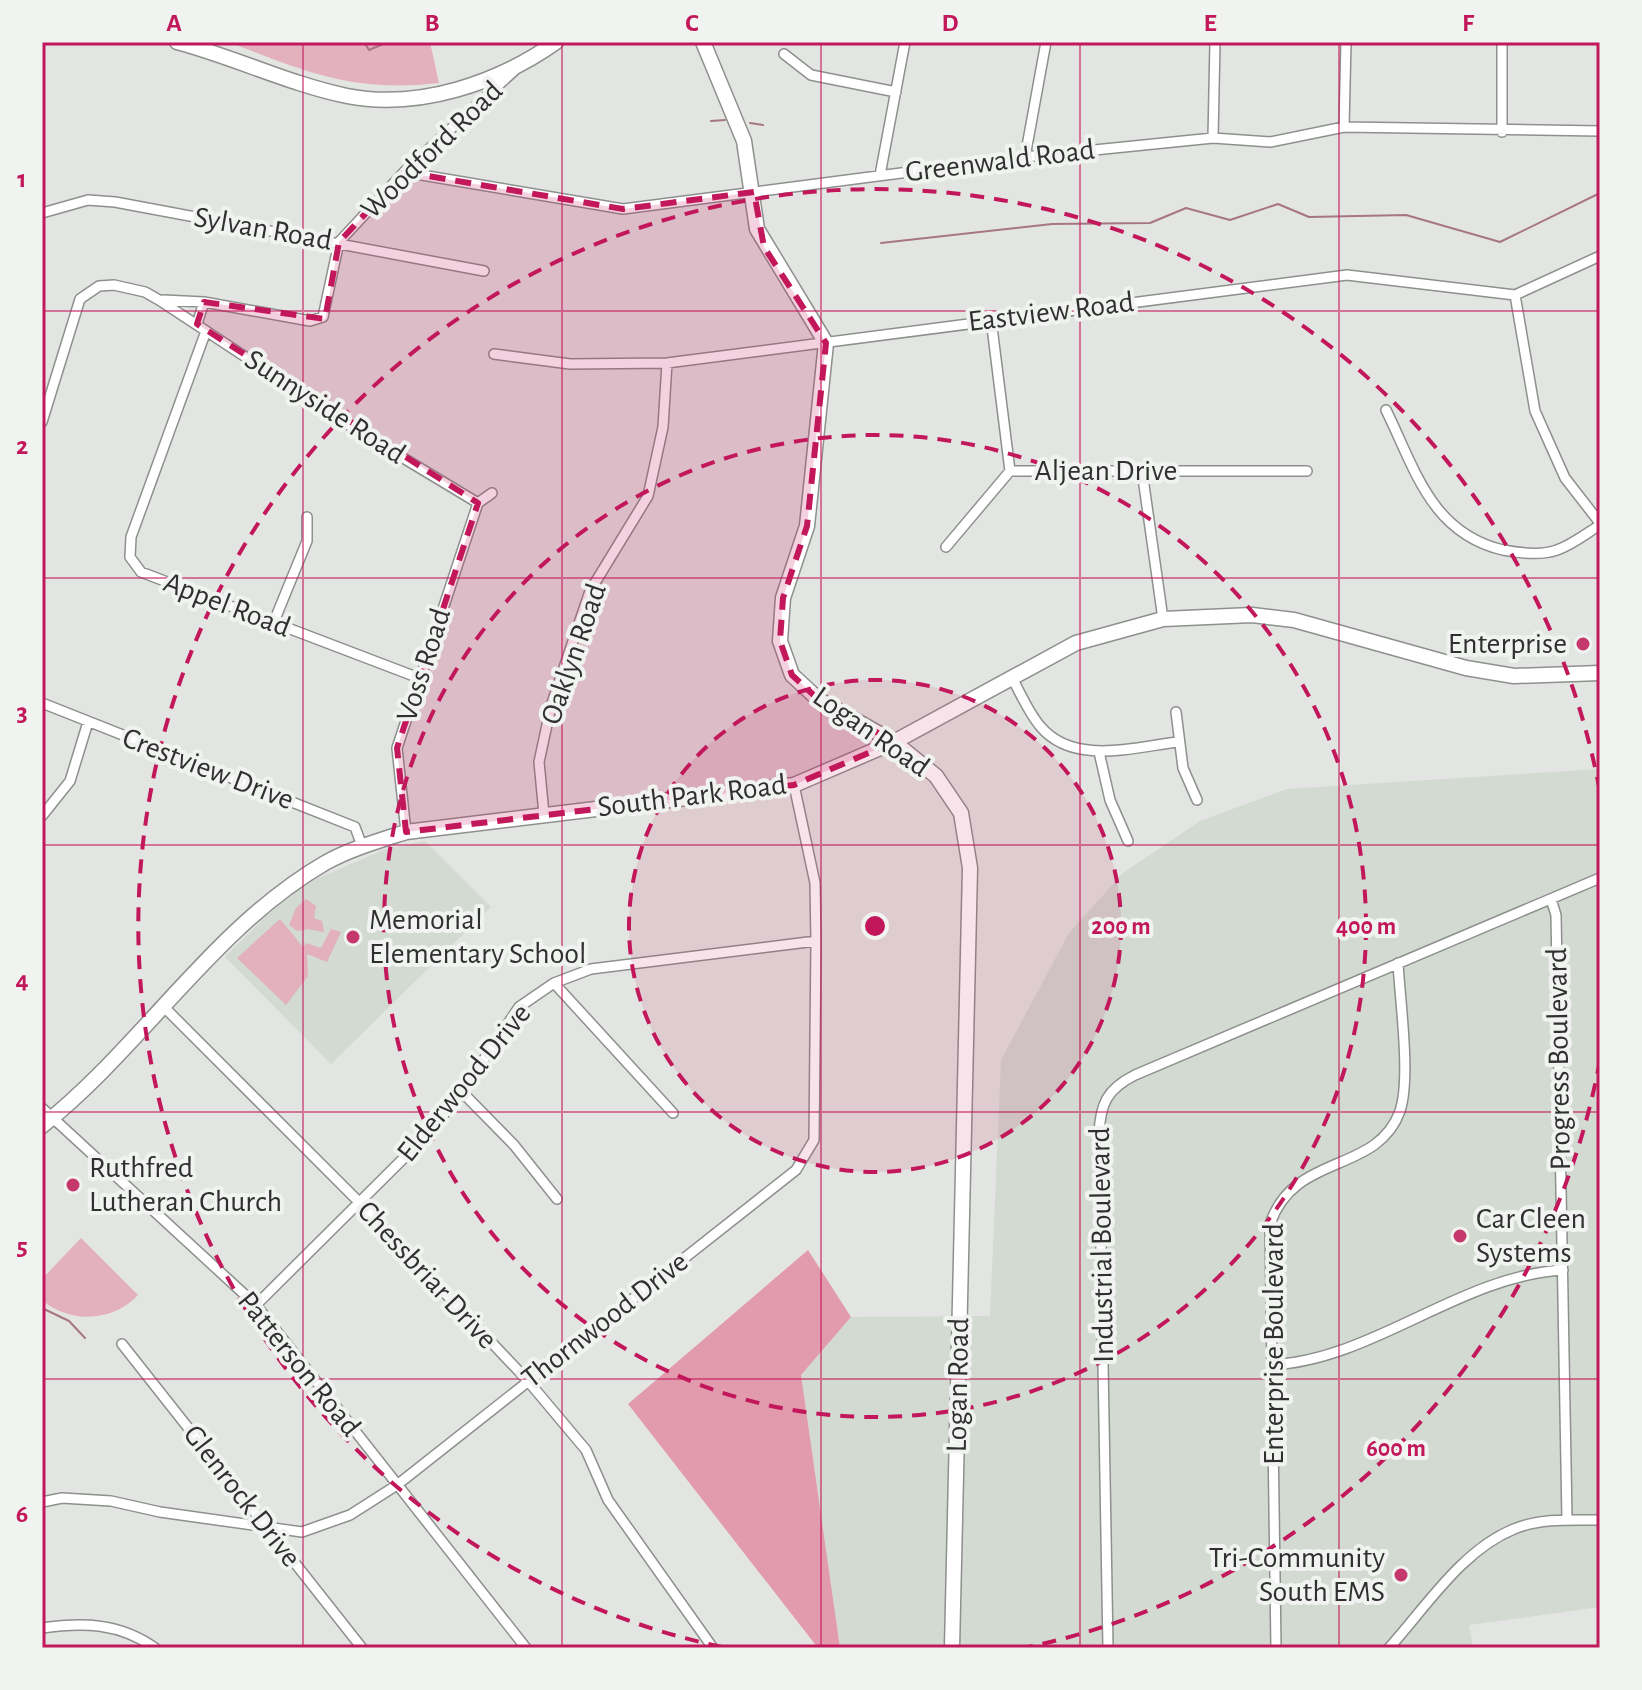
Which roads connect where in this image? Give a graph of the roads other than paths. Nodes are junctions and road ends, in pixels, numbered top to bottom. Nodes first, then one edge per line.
1 (177, 42) edge
2 (556, 42) edge
3 (703, 42) edge
4 (905, 42) edge
5 (1046, 42) edge
6 (1215, 42) edge
7 (1346, 42) edge
8 (1502, 42) edge
9 (784, 54) dead end
10 (516, 68) junction
11 (896, 92) junction
12 (1344, 127) junction
13 (1600, 131) edge
14 (1502, 132) junction
15 (1213, 138) junction
16 (1025, 157) junction
17 (404, 172) junction
18 (880, 175) junction
19 (754, 192) junction
20 (42, 213) edge
21 (339, 242) junction
22 (1600, 256) edge
23 (484, 271) dead end
24 (1515, 295) junction
25 (159, 300) junction
26 (204, 302) junction
27 (991, 319) junction
28 (201, 328) junction
29 (826, 343) junction
30 (494, 354) dead end
31 (667, 363) junction
32 (1386, 410) dead end
33 (42, 422) edge
34 (1010, 471) junction
35 (1142, 471) junction
36 (1307, 471) dead end
37 (492, 493) dead end
38 (478, 503) junction
39 (307, 517) dead end
40 (1600, 524) edge
41 (946, 547) dead end
42 (1163, 619) junction
43 (273, 624) junction
44 (1600, 673) edge
45 (1011, 676) junction
46 (419, 678) junction
47 (42, 703) edge
48 (1176, 712) dead end
49 (88, 722) junction
50 (894, 742) junction
51 (1178, 742) junction
52 (1099, 752) junction
53 (794, 785) junction
54 (1197, 800) dead end
55 (544, 814) junction
56 (42, 816) edge
57 (406, 832) junction
58 (1128, 841) dead end
59 (362, 846) junction
60 (1600, 878) edge
61 (1551, 899) junction
62 (816, 941) junction
63 (1398, 963) junction
64 (554, 983) junction
65 (164, 1007) junction
66 (462, 1092) junction
67 (673, 1113) dead end
68 (46, 1117) edge
69 (557, 1199) dead end
70 (359, 1202) junction
71 (1563, 1270) junction
72 (256, 1305) junction
73 (122, 1344) dead end
74 (1271, 1365) junction
75 (528, 1381) junction
76 (397, 1485) junction
77 (42, 1502) edge
78 (1567, 1519) junction
79 (1600, 1520) edge
80 (263, 1525) junction
81 (42, 1628) edge
82 (155, 1648) edge
83 (362, 1648) edge
84 (525, 1648) edge
85 (713, 1648) edge
86 (952, 1648) edge
87 (1108, 1648) edge
88 (1276, 1648) edge
89 (1389, 1648) edge

1 - 10 street
2 - 10 street
3 - 19 street
4 - 11 street
5 - 16 street
6 - 15 street
7 - 12 street
8 - 14 street
9 - 11 street
10 - 17 street, Woodford Road
11 - 18 street
12 - 14 street, Greenwald Road
12 - 15 street, Greenwald Road
13 - 14 street, Greenwald Road
15 - 16 street, Greenwald Road
16 - 18 street, Greenwald Road
17 - 19 street, Greenwald Road
17 - 21 street, Woodford Road
18 - 19 street, Greenwald Road
19 - 29 street
20 - 21 street, Sylvan Road
21 - 23 street, Sylvan Road
21 - 26 street, Woodford Road
22 - 24 street
24 - 27 street, Eastview Road
24 - 40 street
25 - 26 street
25 - 28 street, Sunnyside Road
25 - 33 street
26 - 28 street
27 - 29 street, Eastview Road
27 - 34 street, Aljean Drive
28 - 38 street, Sunnyside Road
28 - 43 street, Appel Road
29 - 31 street, Eastview Road
29 - 50 street, Logan Road
30 - 31 street, Eastview Road
31 - 55 street, Oaklyn Road
32 - 40 street
34 - 35 street, Aljean Drive
34 - 41 street
35 - 36 street, Aljean Drive
35 - 42 street
37 - 38 street
38 - 46 street, Voss Road
39 - 43 street
42 - 44 street, South Park Road
42 - 45 street, South Park Road
43 - 46 street, Appel Road
45 - 50 street, South Park Road
45 - 52 street
46 - 57 street, Voss Road
47 - 49 street, Crestview Drive
48 - 51 street
49 - 56 street
49 - 59 street, Crestview Drive
50 - 53 street, South Park Road
50 - 86 street, Logan Road
51 - 52 street
51 - 54 street
52 - 58 street
53 - 55 street, South Park Road
53 - 62 street, Thornwood Drive
55 - 57 street, South Park Road
57 - 59 street, South Park Road
59 - 65 street, South Park Road
60 - 61 street, Industrial Boulevard
61 - 63 street, Industrial Boulevard
61 - 71 street, Progress Boulevard
62 - 64 street, Elderwood Drive
62 - 75 street, Thornwood Drive
63 - 74 street, Enterprise Boulevard
63 - 87 street, Industrial Boulevard
64 - 66 street, Elderwood Drive
64 - 67 street
65 - 68 street, South Park Road
65 - 70 street, Chessbriar Drive
66 - 69 street
66 - 70 street, Elderwood Drive
68 - 72 street, Patterson Road
70 - 72 street, Elderwood Drive
70 - 75 street, Chessbriar Drive
71 - 74 street
71 - 78 street, Progress Boulevard
72 - 76 street, Patterson Road
73 - 80 street, Glenrock Drive
74 - 88 street, Enterprise Boulevard
75 - 76 street, Thornwood Drive
75 - 85 street, Chessbriar Drive
76 - 80 street, Thornwood Drive
76 - 84 street, Patterson Road
77 - 80 street, Thornwood Drive
78 - 79 street
78 - 89 street
80 - 83 street, Glenrock Drive
81 - 82 street

